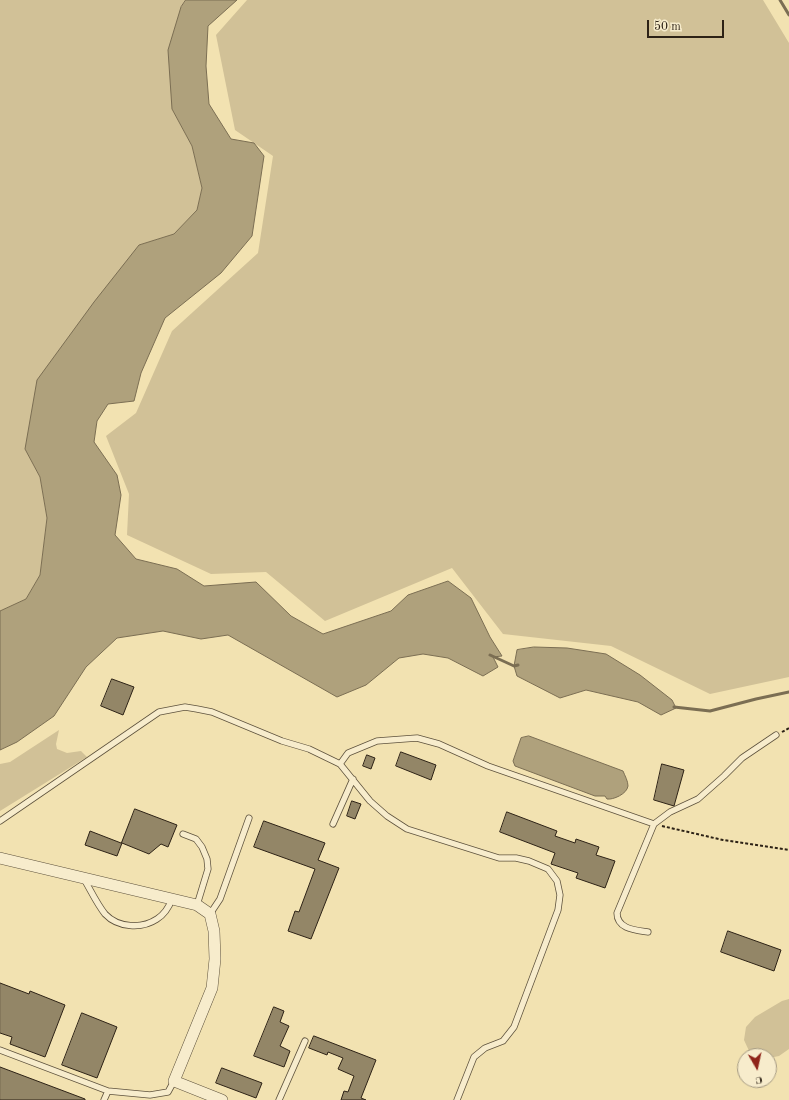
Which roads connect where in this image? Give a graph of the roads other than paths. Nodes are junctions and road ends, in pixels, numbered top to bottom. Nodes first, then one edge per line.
1 (776, 735) dead end
2 (340, 764) junction
3 (353, 779) junction
4 (249, 818) dead end
5 (0, 821) edge
6 (333, 824) dead end
7 (654, 824) junction
8 (183, 834) dead end
9 (0, 858) edge
10 (84, 879) junction
11 (172, 899) junction
12 (197, 905) junction
13 (210, 914) junction
14 (648, 932) dead end
15 (304, 1041) dead end
16 (0, 1050) edge
17 (174, 1081) junction
18 (108, 1091) junction
19 (104, 1100) edge
20 (222, 1100) edge
21 (279, 1100) edge
22 (457, 1100) edge

1 - 7 lane
2 - 3 lane
2 - 5 lane
2 - 7 lane
3 - 6 lane
3 - 22 lane
4 - 13 lane
7 - 14 lane
8 - 12 lane
9 - 10 street
10 - 11 street
10 - 11 lane
11 - 12 street
12 - 13 street
13 - 17 street
15 - 21 lane
16 - 18 lane
17 - 18 lane
17 - 20 street
18 - 19 lane

